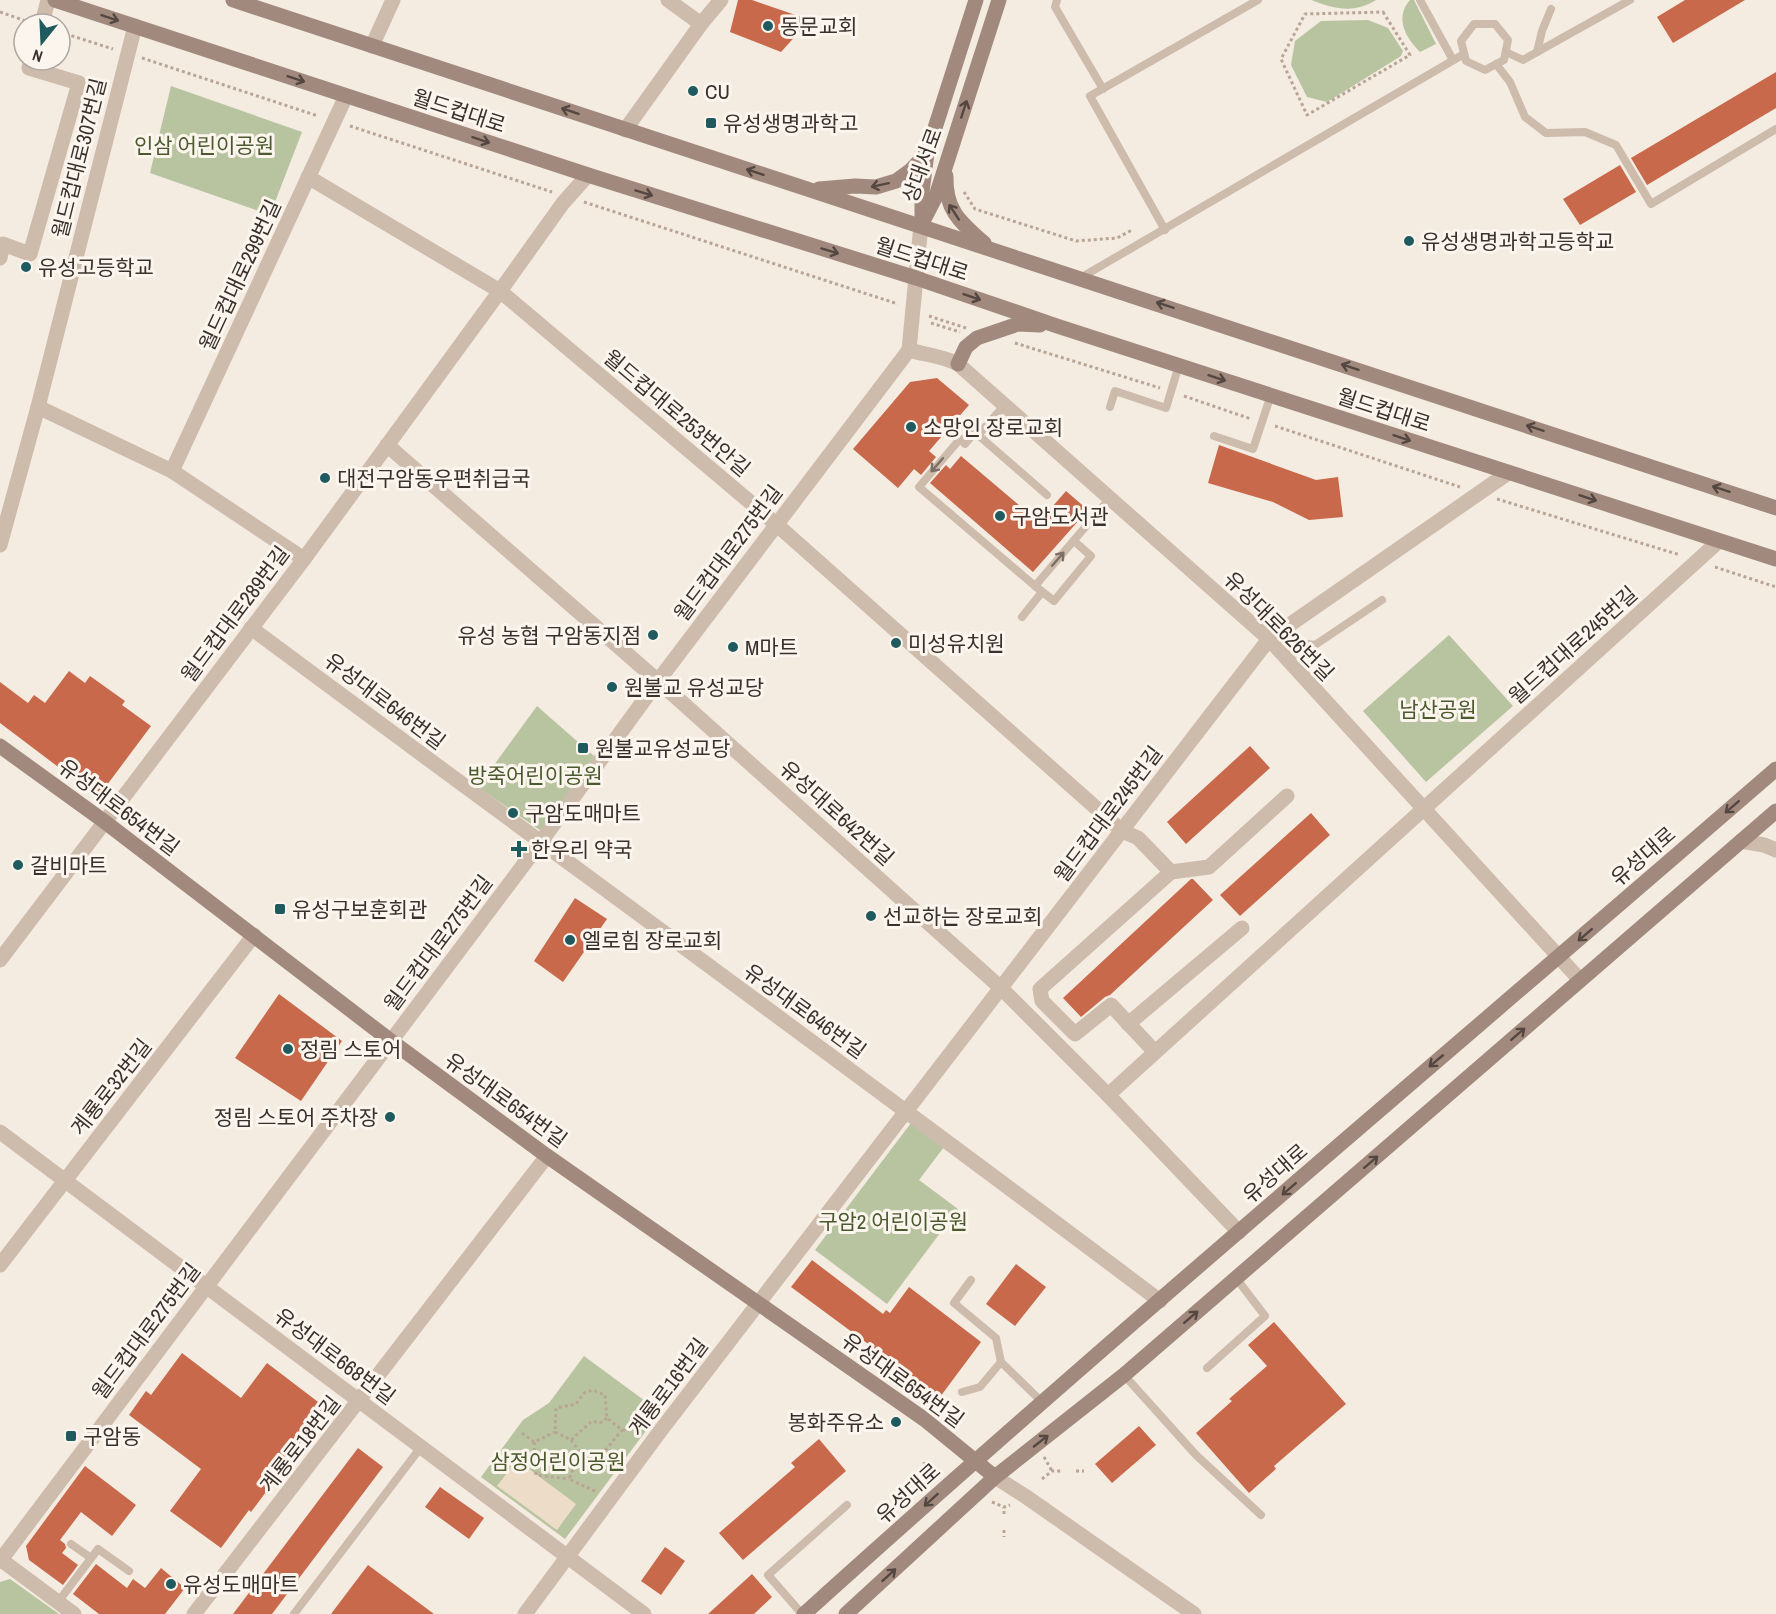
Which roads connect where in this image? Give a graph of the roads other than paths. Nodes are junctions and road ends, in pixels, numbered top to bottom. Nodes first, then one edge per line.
1 (55, 0) edge
2 (233, 0) edge
3 (393, 0) edge
4 (668, 0) edge
5 (721, 0) edge
6 (976, 0) edge
7 (999, 0) edge
8 (1057, 0) edge
9 (1258, 0) edge
10 (1420, 0) edge
11 (1630, 0) edge
12 (1551, 9) dead end
13 (701, 24) junction
14 (135, 26) junction
15 (372, 46) junction
16 (1506, 52) junction
17 (1537, 52) junction
18 (1464, 54) junction
19 (1453, 60) junction
20 (1496, 64) junction
21 (42, 72) edge
22 (1103, 88) junction
23 (346, 96) junction
24 (1776, 129) edge
25 (625, 130) junction
26 (927, 153) junction
27 (946, 164) junction
28 (588, 175) junction
29 (308, 177) junction
30 (810, 190) junction
31 (921, 225) junction
32 (1165, 230) junction
33 (989, 247) junction
34 (0, 258) edge
35 (916, 278) junction
36 (1082, 278) junction
37 (500, 291) junction
38 (1057, 326) junction
39 (909, 351) junction
40 (958, 364) junction
41 (1179, 366) junction
42 (1271, 395) junction
43 (1004, 406) junction
44 (38, 407) junction
45 (1110, 407) dead end
46 (978, 435) junction
47 (1214, 436) dead end
48 (387, 445) junction
49 (172, 471) junction
50 (1508, 473) junction
51 (1047, 495) dead end
52 (1110, 498) junction
53 (1776, 508) edge
54 (776, 524) junction
55 (1074, 541) junction
56 (1719, 541) junction
57 (0, 545) edge
58 (1752, 551) junction
59 (1776, 557) edge
60 (304, 559) junction
61 (1776, 565) edge
62 (1039, 589) junction
63 (1382, 600) dead end
64 (1022, 616) dead end
65 (251, 628) junction
66 (1269, 639) junction
67 (658, 681) junction
68 (0, 746) edge
69 (1776, 769) edge
70 (1287, 796) dead end
71 (1424, 809) junction
72 (1776, 810) edge
73 (105, 822) junction
74 (1122, 831) junction
75 (1741, 841) junction
76 (540, 843) junction
77 (1776, 850) edge
78 (1171, 872) junction
79 (1242, 928) dead end
80 (254, 935) junction
81 (1559, 957) junction
82 (0, 960) edge
83 (1580, 980) junction
84 (1001, 988) junction
85 (1128, 1024) junction
86 (391, 1041) junction
87 (1155, 1052) junction
88 (1108, 1095) junction
89 (906, 1111) junction
90 (0, 1132) edge
91 (547, 1156) junction
92 (65, 1180) junction
93 (1239, 1232) junction
94 (0, 1265) edge
95 (1236, 1278) junction
96 (971, 1280) dead end
97 (206, 1286) junction
98 (1160, 1301) junction
99 (759, 1302) junction
100 (1001, 1362) junction
101 (1207, 1368) dead end
102 (1124, 1375) junction
103 (962, 1392) dead end
104 (360, 1401) junction
105 (1042, 1402) junction
106 (421, 1447) junction
107 (975, 1461) junction
108 (995, 1477) junction
109 (848, 1505) dead end
110 (1261, 1515) dead end
111 (71, 1544) dead end
112 (568, 1557) junction
113 (91, 1558) junction
114 (0, 1560) edge
115 (129, 1571) dead end
116 (58, 1602) junction
117 (74, 1614) edge
118 (194, 1614) edge
119 (294, 1614) edge
120 (525, 1614) edge
121 (644, 1614) edge
122 (803, 1614) edge
123 (846, 1614) edge
124 (1194, 1614) edge

1 -> 14 street, 월드컵대로
2 - 15 street, 월드컵대로
3 - 15 street
4 - 13 street
5 - 13 street
6 - 26 street, 상대서로
27 -> 7 street, 상대서로
8 - 22 lane
9 - 22 lane
10 - 19 lane
11 - 17 lane
12 - 17 lane
13 - 25 street
14 -> 23 street, 월드컵대로
14 - 44 street, 월드컵대로307번길
25 -> 15 street, 월드컵대로
16 - 17 lane
16 - 18 lane
16 - 20 lane
18 - 19 lane
18 - 20 lane
19 - 32 lane
20 - 24 lane
21 - 34 street
22 - 32 lane
23 -> 28 street, 월드컵대로
23 - 29 street, 월드컵대로299번길
30 -> 25 street, 월드컵대로
26 -> 30 street
26 - 31 street, 상대서로
27 - 31 street, 상대서로
33 -> 27 street
28 -> 35 street, 월드컵대로
28 - 37 street, 월드컵대로289번길
29 - 37 street
29 - 49 street, 월드컵대로299번길
30 - 31 street, 월드컵대로
31 - 33 street, 월드컵대로
31 - 35 street
32 - 36 lane
33 - 36 street, 월드컵대로
35 -> 38 street, 월드컵대로
35 - 39 street
53 -> 36 street, 월드컵대로
37 - 48 street, 월드컵대로289번길
37 - 54 street, 월드컵대로253번안길
38 - 40 street
38 - 41 street, 월드컵대로
39 - 40 street, 유성대로626번길
39 - 54 street, 월드컵대로275번길
40 - 43 street, 유성대로626번길
41 -> 42 street, 월드컵대로
41 - 45 lane
42 - 47 lane
42 -> 50 street, 월드컵대로
43 - 46 lane
43 - 52 street, 유성대로626번길
44 - 49 street
44 - 57 street, 월드컵대로307번길
46 - 51 lane
46 -> 62 lane
48 - 60 street, 월드컵대로289번길
48 - 67 street, 유성대로642번길
49 - 60 street
50 -> 56 street, 월드컵대로
50 - 66 street, 월드컵대로245번길
52 - 55 lane
52 - 66 street, 유성대로626번길
54 - 67 street, 월드컵대로275번길
54 - 74 street, 월드컵대로253번안길
62 -> 55 lane
55 - 62 lane
56 - 58 street, 월드컵대로
56 - 71 street, 월드컵대로245번길
58 - 59 street, 월드컵대로
58 - 61 street
60 - 65 street, 월드컵대로289번길
62 - 64 lane
63 - 66 lane
65 - 73 street, 월드컵대로289번길
65 - 76 street, 유성대로646번길
66 - 71 street, 유성대로626번길
66 - 74 street, 월드컵대로245번길
67 - 76 street, 월드컵대로275번길
67 - 84 street, 유성대로642번길
68 - 73 street, 유성대로654번길
69 -> 81 street, 유성대로
70 - 78 street
71 - 81 street, 유성대로626번길
71 - 87 street, 월드컵대로245번길
72 - 75 street
73 - 80 street, 유성대로654번길
73 - 82 street, 월드컵대로289번길
74 - 78 street, 월드컵대로253번안길
74 - 84 street, 월드컵대로245번길
75 - 77 street
75 - 83 street
76 - 86 street, 월드컵대로275번길
76 - 89 street, 유성대로646번길
78 - 85 street
79 - 85 street
80 - 86 street, 유성대로654번길
80 - 92 street, 계룡로32번길
81 - 83 street, 유성대로626번길
81 -> 93 street, 유성대로
95 -> 83 street
84 - 88 street, 유성대로642번길
84 - 89 street, 월드컵대로245번길
85 - 87 street
86 - 91 street, 유성대로654번길
86 - 97 street, 월드컵대로275번길
87 - 88 street, 월드컵대로245번길
88 - 93 street, 유성대로642번길
89 - 98 street, 유성대로646번길
89 - 99 street, 월드컵대로245번길
90 - 92 street, 유성대로668번길
91 - 99 street, 유성대로654번길
91 - 104 street, 계룡로18번길
92 - 94 street, 계룡로32번길
92 - 97 street, 유성대로668번길
93 - 98 street, 유성대로
95 - 101 lane
102 -> 95 street
96 - 100 lane
97 - 104 street, 유성대로668번길
97 - 114 street, 월드컵대로275번길
98 - 105 street, 유성대로
99 - 107 street, 유성대로654번길
99 - 112 street, 계룡로16번길
100 - 103 lane
100 - 105 lane
108 -> 102 street
102 - 110 lane
104 - 106 street, 유성대로668번길
104 - 118 street, 계룡로18번길
105 - 107 street, 유성대로
106 - 112 street, 유성대로668번길
106 - 119 lane
107 - 108 street, 유성대로654번길
107 -> 122 street, 유성대로
123 -> 108 street
108 - 124 street
109 - 122 lane
111 - 113 lane
112 - 120 street, 계룡로16번길
112 - 121 street, 유성대로668번길
113 - 115 lane
113 - 116 lane
114 - 116 street
116 - 117 street

